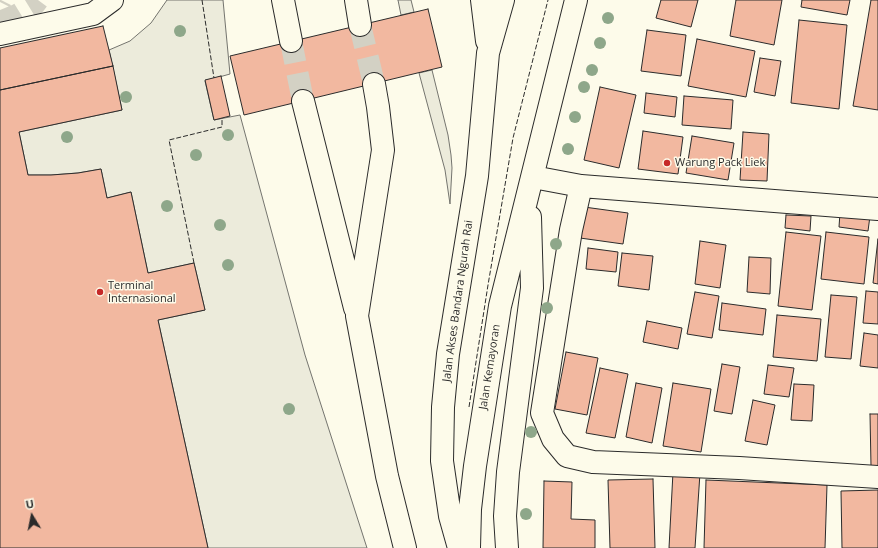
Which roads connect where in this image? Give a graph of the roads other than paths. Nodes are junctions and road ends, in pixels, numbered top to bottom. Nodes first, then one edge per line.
1 (112, 0) edge
2 (283, 0) edge
3 (356, 0) edge
4 (482, 0) edge
5 (503, 0) edge
6 (576, 0) edge
7 (360, 25) tunnel mouth
8 (0, 34) edge
9 (291, 41) tunnel mouth
10 (488, 52) junction
11 (374, 84) tunnel mouth
12 (304, 101) tunnel mouth
13 (531, 182) junction
14 (581, 186) junction
15 (878, 209) edge
16 (357, 316) junction
17 (878, 477) edge
18 (405, 548) edge
19 (459, 548) edge
20 (469, 548) edge
21 (507, 548) edge

1 - 8 street
2 - 9 street
3 - 7 street
4 - 10 street, Jalan Akses Bandara Ngurah Rai
5 - 10 street, Jalan Akses Bandara Ngurah Rai
6 - 13 street, Jalan Kemayoran
10 - 19 street, Jalan Akses Bandara Ngurah Rai
11 - 16 street
12 - 16 street
13 - 14 street
13 - 20 street, Jalan Kemayoran
13 - 21 street, Jalan Kemayoran
14 - 15 street
14 - 17 street
16 - 18 street

